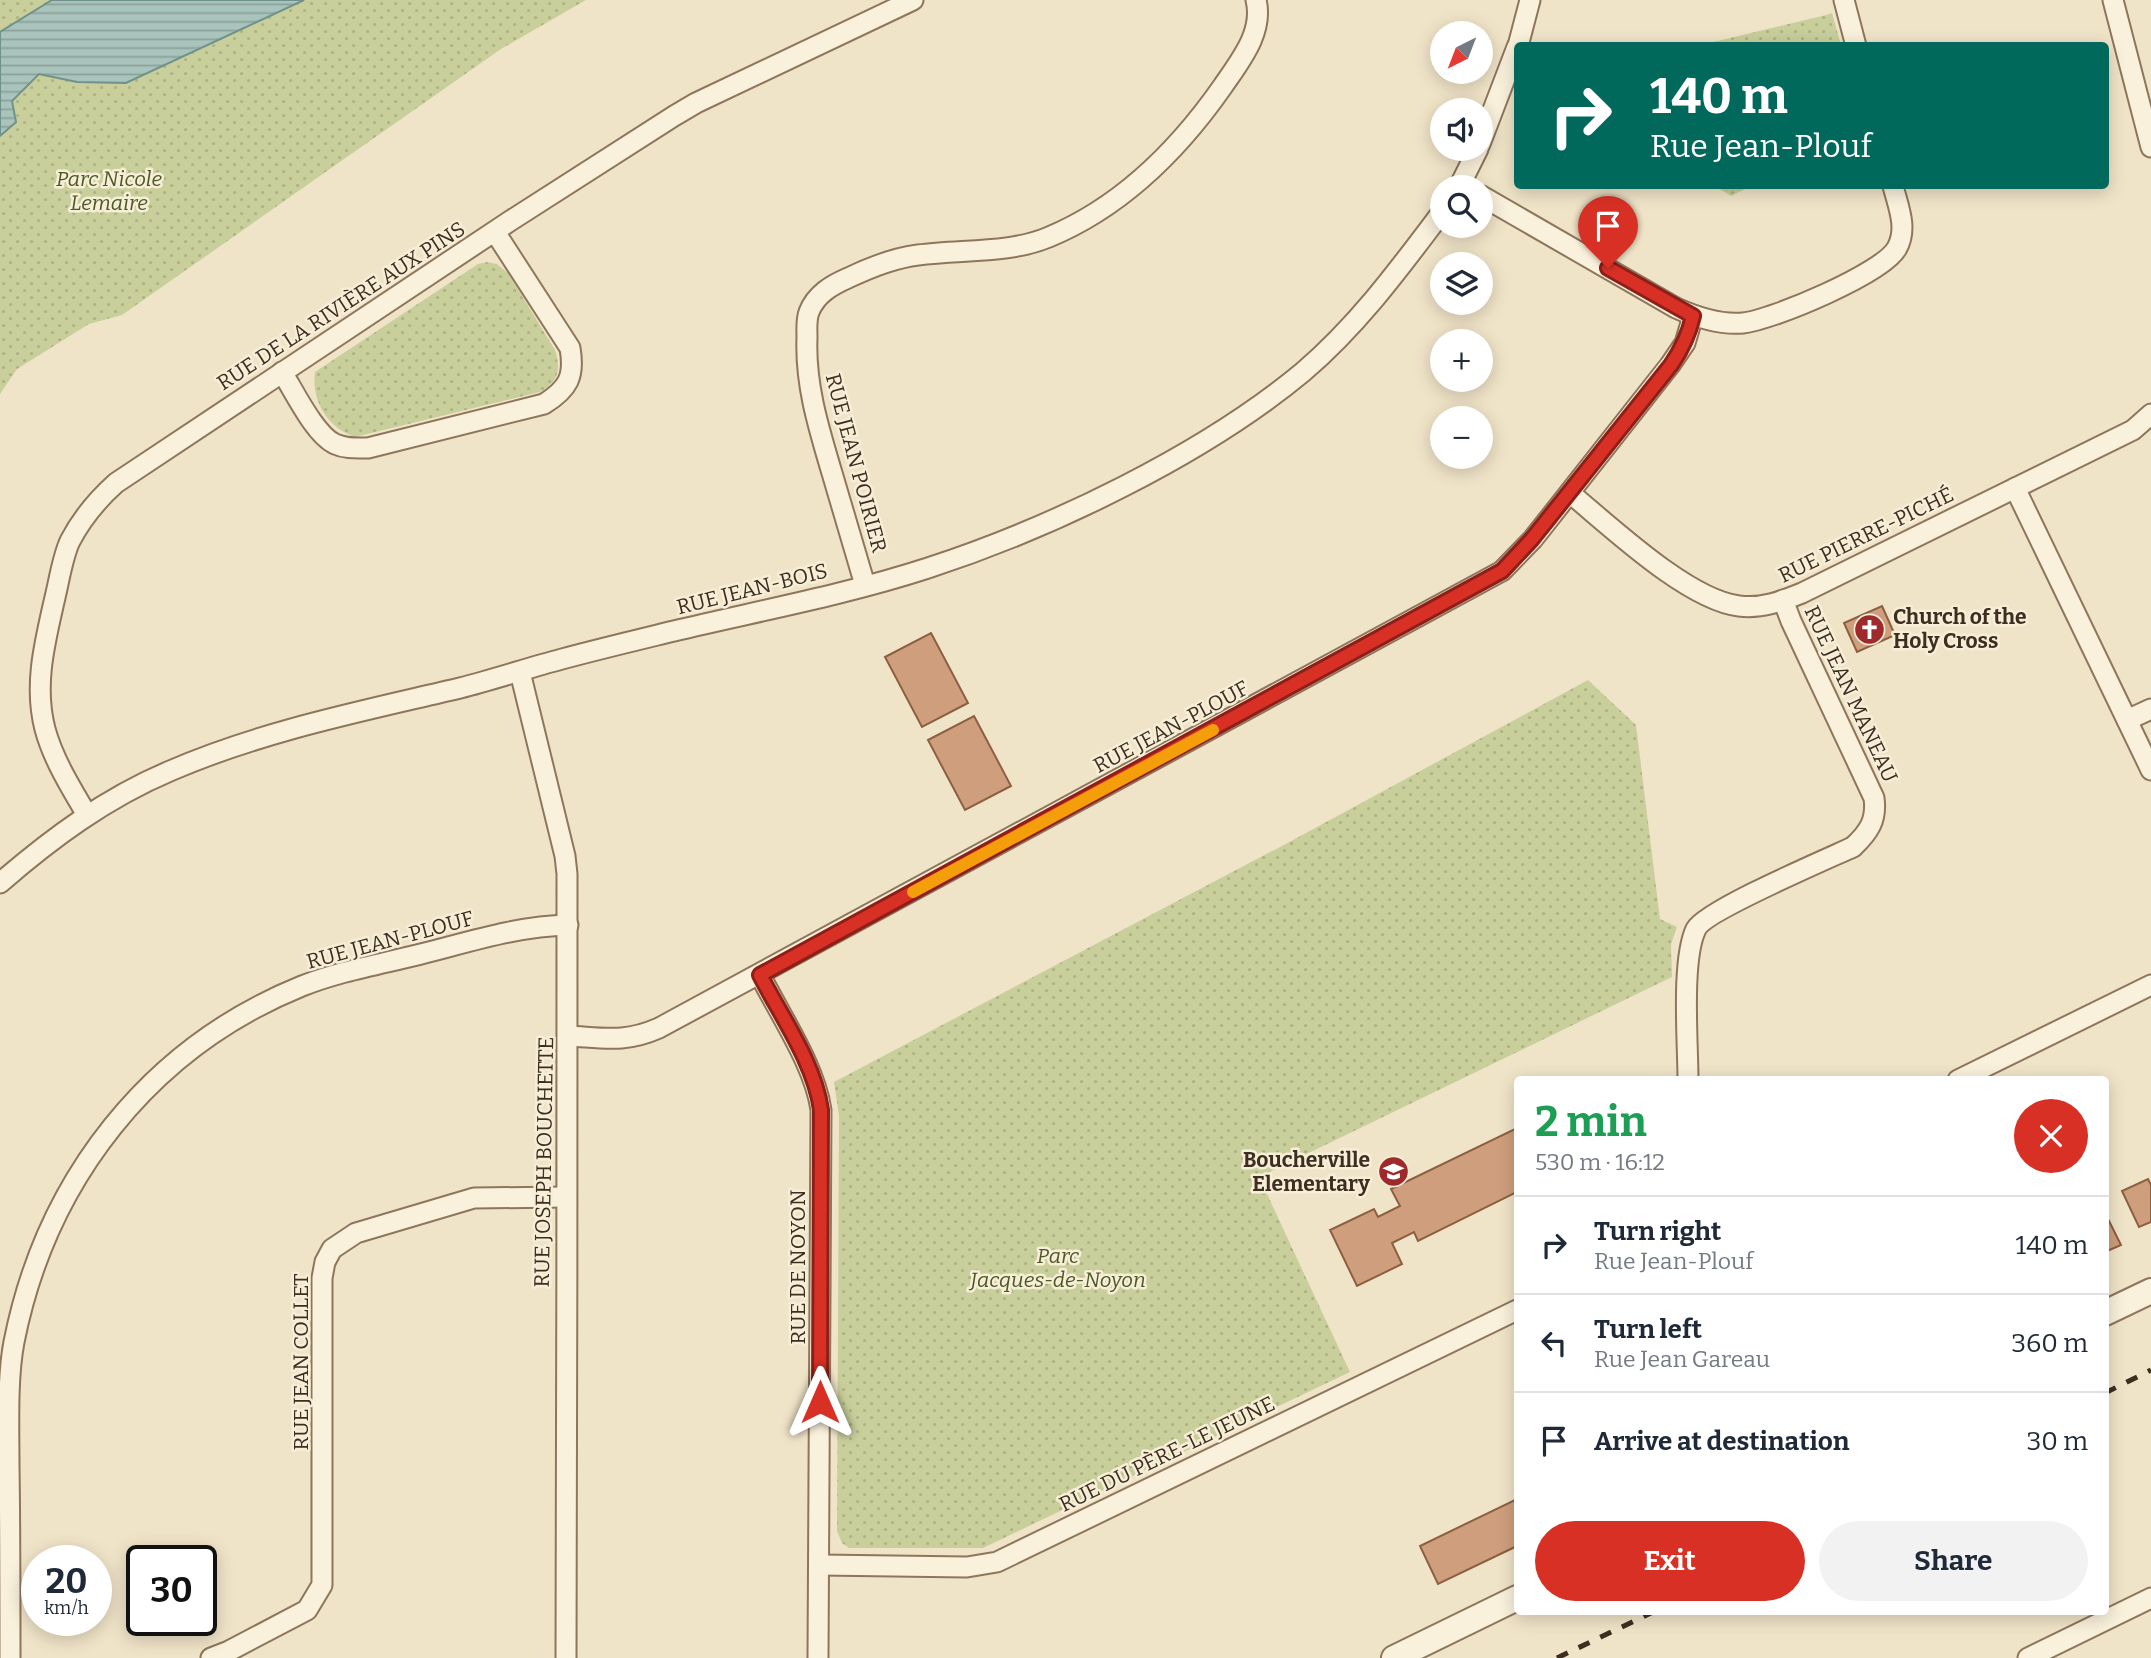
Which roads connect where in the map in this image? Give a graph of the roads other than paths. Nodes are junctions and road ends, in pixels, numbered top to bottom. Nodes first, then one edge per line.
1 (912, 0) edge
2 (1256, 0) edge
3 (1530, 0) edge
4 (1844, 0) edge
5 (2113, 0) edge
6 (1519, 42) edge
7 (1855, 42) edge
8 (1514, 56) edge
9 (1493, 110) edge
10 (2151, 147) edge
11 (1894, 189) edge
12 (1493, 202) edge
13 (1430, 228) edge
14 (495, 232) junction
15 (1693, 316) junction
16 (282, 372) junction
17 (2151, 414) edge
18 (2015, 488) junction
19 (1570, 493) junction
20 (865, 585) junction
21 (1783, 600) junction
22 (520, 672) junction
23 (2151, 709) edge
24 (2127, 720) junction
25 (2151, 770) edge
26 (87, 815) junction
27 (0, 883) edge
28 (568, 925) junction
29 (760, 975) junction
30 (2151, 985) edge
31 (569, 1036) junction
32 (1688, 1076) edge
33 (1966, 1076) edge
34 (565, 1197) junction
35 (2151, 1291) edge
36 (1514, 1311) edge
37 (2109, 1311) edge
38 (820, 1565) junction
39 (2151, 1598) edge
40 (1514, 1599) edge
41 (10, 1658) edge
42 (211, 1658) edge
43 (566, 1658) edge
44 (818, 1658) edge
45 (1394, 1658) edge
46 (2028, 1658) edge

1 - 14 street, RUE DE LA RIVIÈRE AUX PINS
2 - 20 street, RUE JEAN POIRIER
3 - 6 street
4 - 7 street
5 - 10 street
8 - 9 street
11 - 15 street
12 - 15 street
13 - 20 street, RUE JEAN-BOIS
14 - 16 street, RUE DE LA RIVIÈRE AUX PINS
14 - 16 street
15 - 19 street, RUE JEAN-PLOUF
16 - 26 street, RUE DE LA RIVIÈRE AUX PINS
17 - 18 street, RUE PIERRE-PICHÉ
18 - 21 street, RUE PIERRE-PICHÉ
18 - 24 street
19 - 21 street, RUE PIERRE-PICHÉ
19 - 29 street, RUE JEAN-PLOUF
20 - 22 street, RUE JEAN-BOIS
21 - 32 street, RUE JEAN MANEAU
22 - 26 street, RUE JEAN-BOIS
22 - 28 street, RUE JOSEPH BOUCHETTE
23 - 24 street
24 - 25 street
26 - 27 street, RUE JEAN-BOIS
28 - 31 street, RUE JOSEPH BOUCHETTE
28 - 41 street, RUE JEAN-PLOUF
29 - 31 street, RUE JEAN-PLOUF
29 - 38 street, RUE DE NOYON
30 - 33 street
31 - 34 street, RUE JOSEPH BOUCHETTE
34 - 42 street, RUE JEAN COLLET
34 - 43 street, RUE JOSEPH BOUCHETTE
35 - 37 street
36 - 38 street, RUE DU PÈRE-LE JEUNE
38 - 44 street, RUE DE NOYON
39 - 46 street
40 - 45 street

